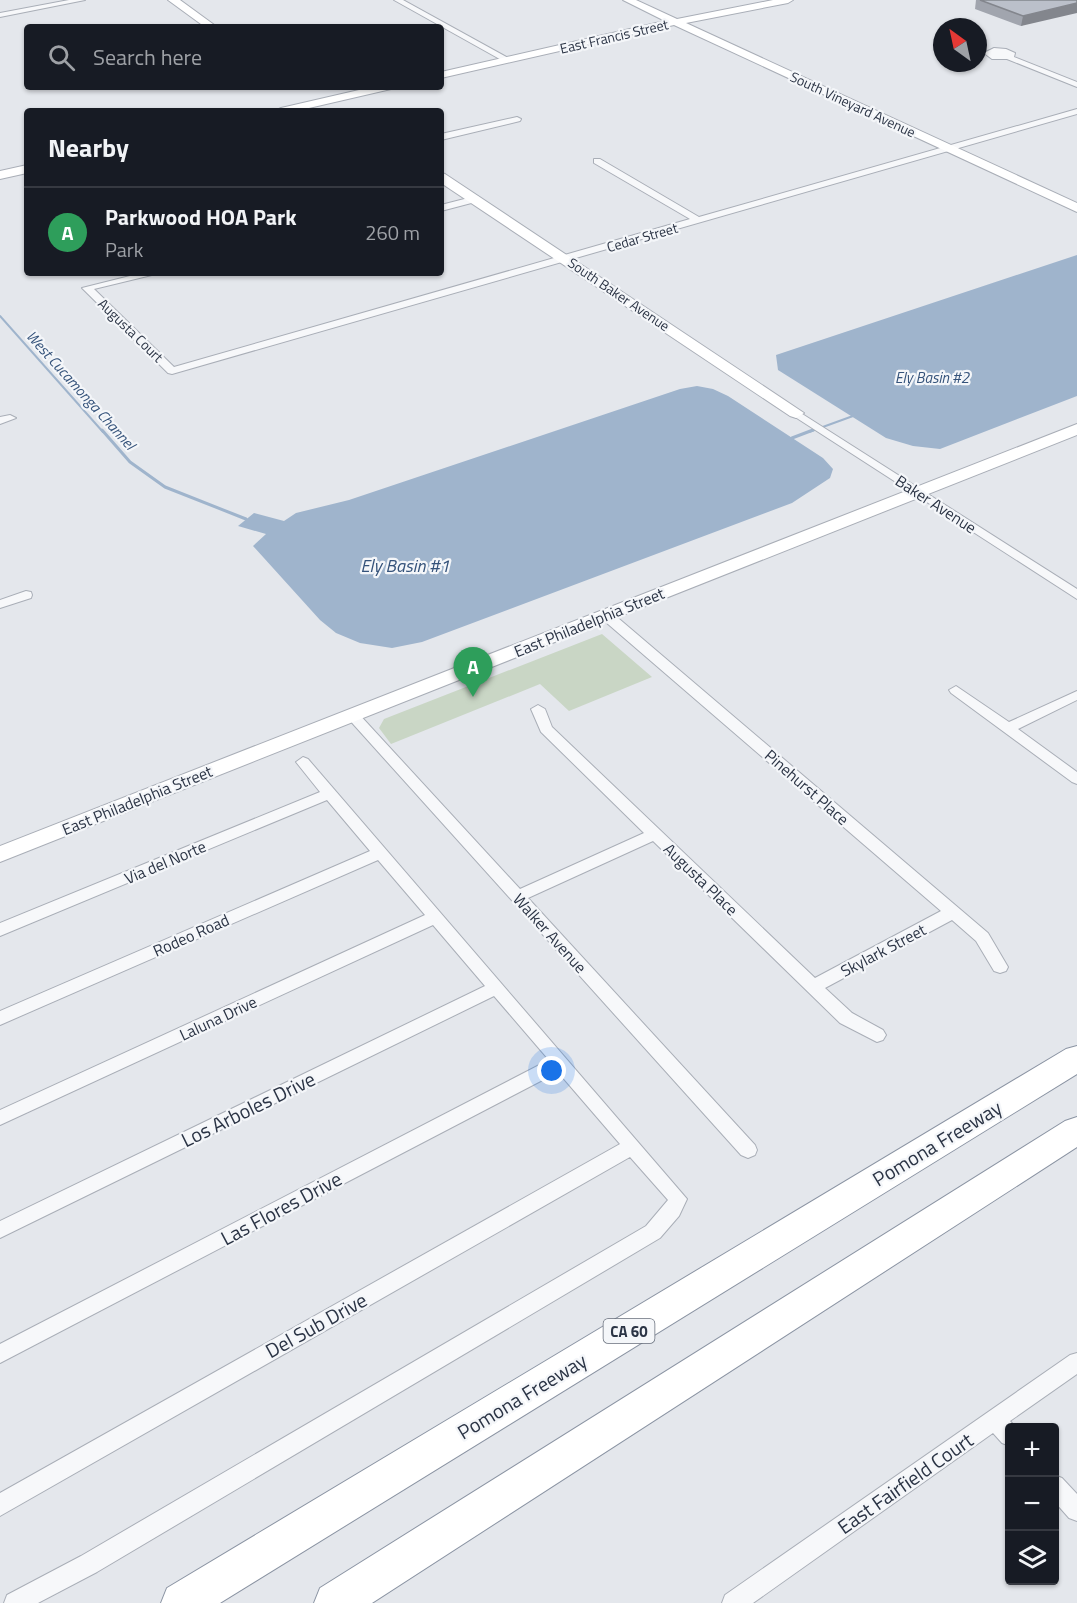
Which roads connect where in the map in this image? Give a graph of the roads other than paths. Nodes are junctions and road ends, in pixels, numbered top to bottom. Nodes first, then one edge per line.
1 (81, 0) edge
2 (173, 0) edge
3 (398, 0) edge
4 (628, 0) edge
5 (788, 0) edge
6 (0, 15) edge
7 (675, 22) junction
8 (208, 24) edge
9 (442, 24) edge
10 (444, 25) edge
11 (1008, 57) dead end
12 (508, 60) junction
13 (444, 74) edge
14 (1077, 85) edge
15 (374, 90) edge
16 (310, 92) dead end
17 (325, 101) junction
18 (294, 108) edge
19 (335, 108) edge
20 (1077, 111) edge
21 (517, 119) dead end
22 (444, 136) edge
23 (948, 148) junction
24 (597, 161) dead end
25 (24, 170) edge
26 (0, 175) edge
27 (444, 179) edge
28 (476, 199) junction
29 (444, 207) edge
30 (1077, 208) edge
31 (700, 221) junction
32 (567, 259) junction
33 (141, 276) edge
34 (172, 371) joint
35 (796, 412) joint
36 (1077, 429) edge
37 (917, 492) junction
38 (27, 595) dead end
39 (1077, 595) edge
40 (0, 604) edge
41 (606, 615) junction
42 (956, 690) dead end
43 (1077, 694) edge
44 (538, 709) dead end
45 (352, 715) junction
46 (1008, 728) junction
47 (303, 762) dead end
48 (1077, 779) edge
49 (331, 793) junction
50 (655, 834) junction
51 (382, 852) junction
52 (0, 854) edge
53 (517, 897) junction
54 (953, 912) junction
55 (436, 917) junction
56 (0, 930) edge
57 (1000, 967) dead end
58 (813, 987) junction
59 (496, 988) junction
60 (0, 1018) edge
61 (878, 1035) dead end
62 (1077, 1058) edge
63 (561, 1062) junction
64 (0, 1118) edge
65 (1077, 1130) edge
66 (633, 1146) junction
67 (748, 1150) dead end
68 (0, 1230) edge
69 (0, 1354) edge
70 (1077, 1362) edge
71 (994, 1420) junction
72 (1005, 1431) edge
73 (1059, 1490) edge
74 (0, 1505) edge
75 (1077, 1510) edge
76 (337, 1602) edge
77 (15, 1603) edge
78 (182, 1603) edge
79 (733, 1603) edge

1 - 6 street
2 - 8 street
3 - 9 street
4 - 7 street, South Vineyard Avenue
5 - 7 street, East Francis Street
7 - 12 street, East Francis Street
7 - 23 street, South Vineyard Avenue
10 - 12 street
11 - 14 street
12 - 13 street, East Francis Street
15 - 17 street
16 - 17 street
17 - 18 street
17 - 19 street
20 - 23 street, Cedar Street
21 - 22 street
23 - 30 street, South Vineyard Avenue
23 - 31 street, Cedar Street
24 - 31 street
25 - 26 street
27 - 28 street, South Baker Avenue
28 - 29 street
28 - 32 street, South Baker Avenue
31 - 32 street, Cedar Street
32 - 34 street, Cedar Street
32 - 35 street, South Baker Avenue
33 - 34 street, Augusta Court
35 - 37 street, Baker Avenue
36 - 37 street, East Philadelphia Street
37 - 39 street, Baker Avenue
37 - 41 street, East Philadelphia Street
38 - 40 street
41 - 45 street, East Philadelphia Street
41 - 54 street, Pinehurst Place
42 - 46 street
43 - 46 street
44 - 50 street, Augusta Place
45 - 52 street, East Philadelphia Street
45 - 53 street, Walker Avenue
46 - 48 street
47 - 49 street
49 - 51 street
49 - 56 street, Via del Norte
50 - 53 street
50 - 58 street, Augusta Place
51 - 55 street
51 - 60 street, Rodeo Road
53 - 67 street, Walker Avenue
54 - 57 street, Pinehurst Place
54 - 58 street, Skylark Street
55 - 59 street
55 - 64 street, Laluna Drive
58 - 61 street, Augusta Place
59 - 63 street
59 - 68 street, Los Arboles Drive
62 - 78 highway, Pomona Freeway / CA 60
63 - 66 street
63 - 69 street, Las Flores Drive
65 - 76 highway
66 - 74 street, Del Sub Drive
66 - 77 street
70 - 71 street, East Fairfield Court
71 - 72 street
71 - 79 street, East Fairfield Court
73 - 75 street

